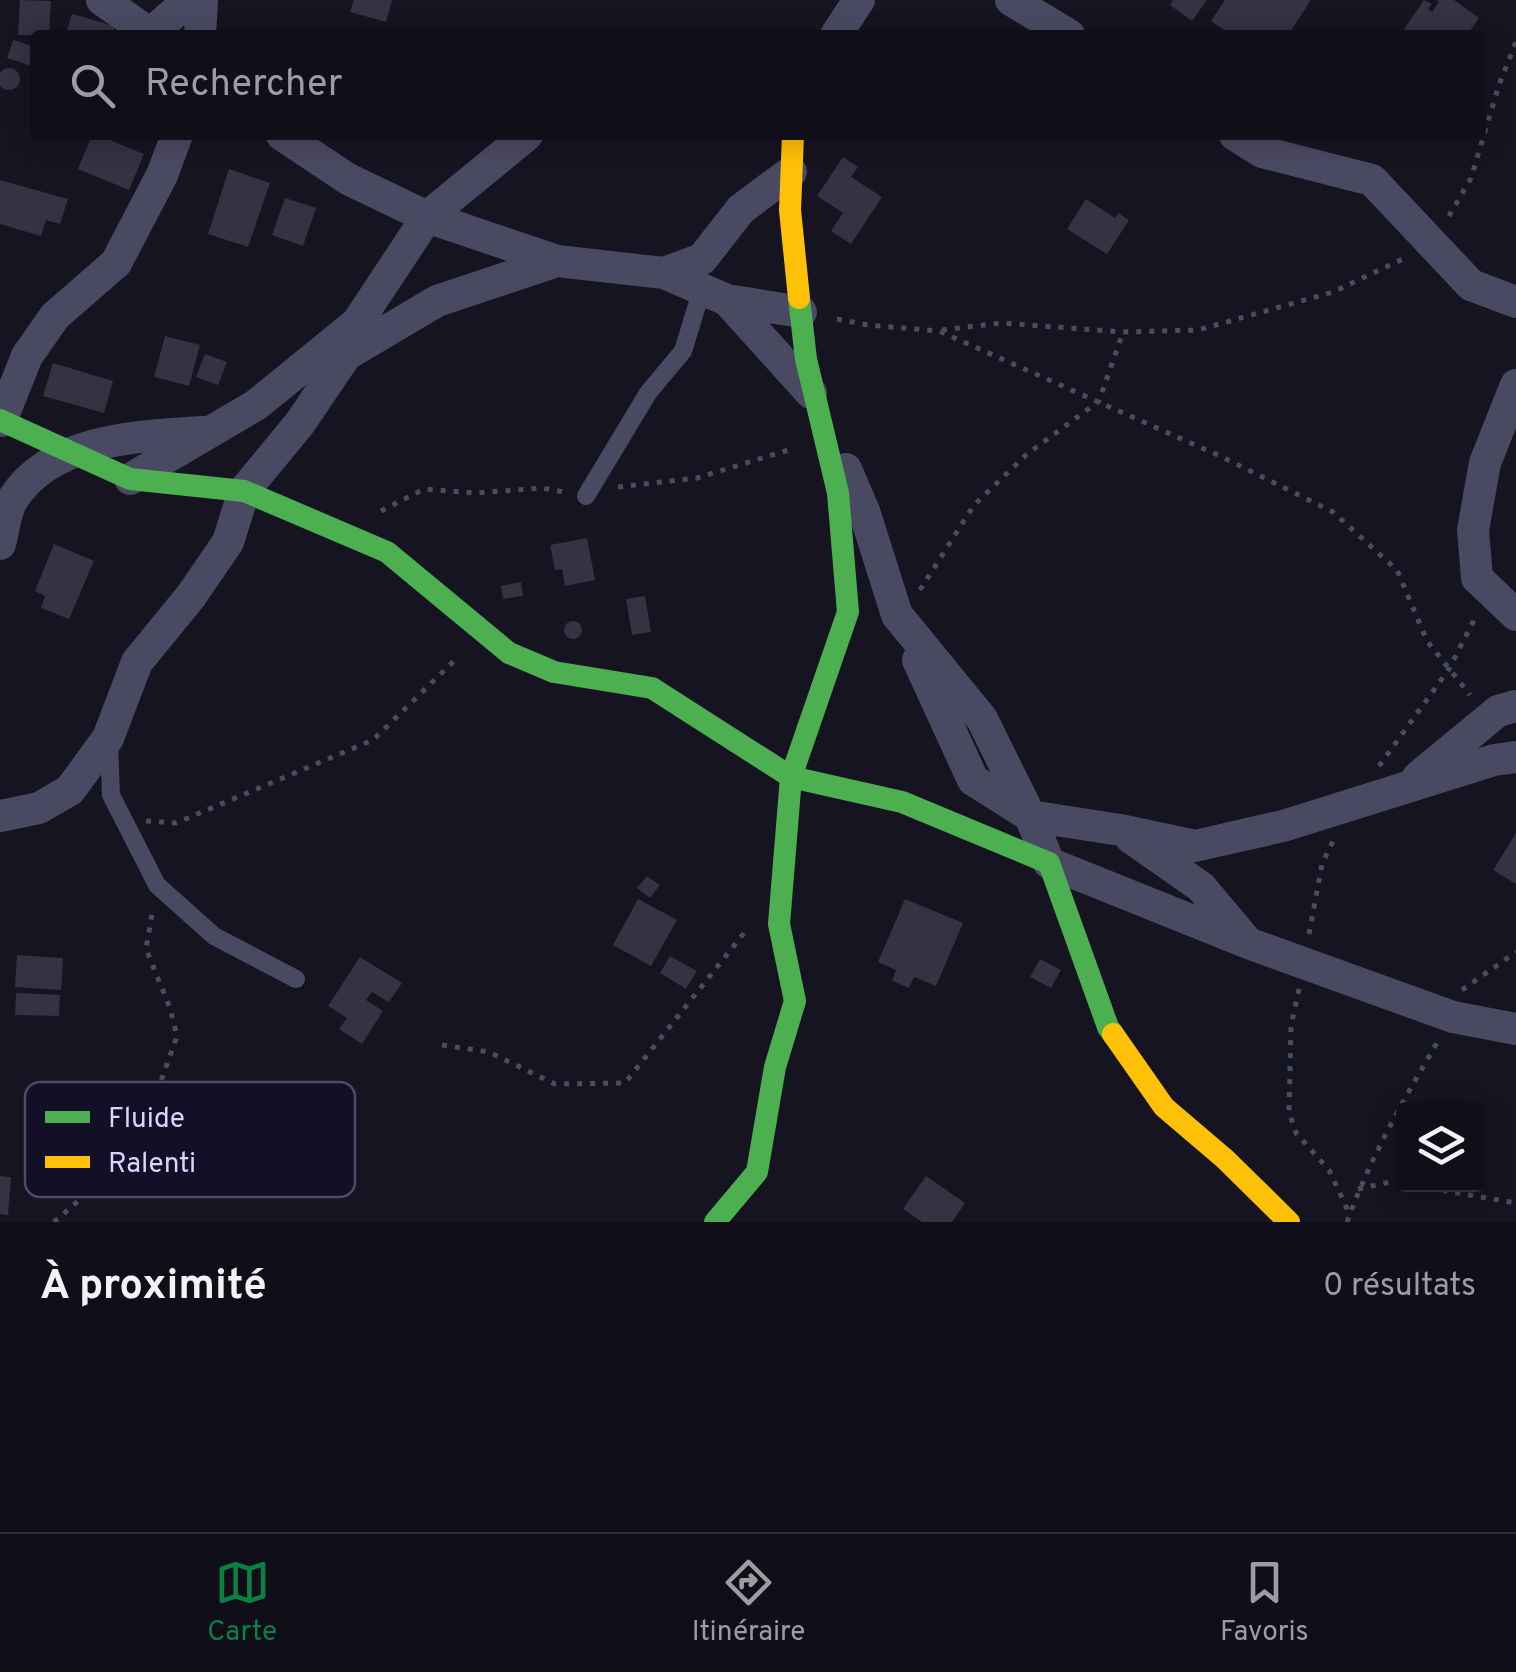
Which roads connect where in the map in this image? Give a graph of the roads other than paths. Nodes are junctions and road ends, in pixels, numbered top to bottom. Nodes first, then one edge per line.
1 (102, 0) edge
2 (189, 0) edge
3 (202, 0) edge
4 (860, 0) edge
5 (1011, 0) edge
6 (145, 30) edge
7 (155, 30) edge
8 (200, 30) edge
9 (839, 30) edge
10 (1061, 30) edge
11 (174, 140) edge
12 (290, 140) edge
13 (522, 140) edge
14 (793, 140) edge
15 (1243, 140) edge
16 (790, 172) junction
17 (426, 218) junction
18 (557, 260) junction
19 (664, 273) junction
20 (1516, 284) edge
21 (1471, 286) junction
22 (714, 295) junction
23 (1516, 302) edge
24 (801, 312) junction
25 (1516, 384) edge
26 (816, 399) junction
27 (0, 420) edge
28 (212, 431) junction
29 (73, 453) junction
30 (130, 479) junction
31 (244, 490) junction
32 (586, 496) dead end
33 (0, 544) edge
34 (1516, 615) edge
35 (1507, 708) edge
36 (108, 738) junction
37 (1516, 757) edge
38 (792, 777) junction
39 (1407, 787) junction
40 (0, 816) edge
41 (1030, 816) junction
42 (1120, 830) junction
43 (1048, 864) junction
44 (1248, 943) junction
45 (296, 979) dead end
46 (1516, 1029) edge
47 (715, 1222) edge
48 (1290, 1222) edge

1 - 6 street
2 - 7 street
3 - 8 street
4 - 9 street
5 - 10 street
11 - 27 street
12 - 17 street
13 - 17 street
14 - 16 street
15 - 21 street
16 - 19 street
16 - 24 street
17 - 18 street
17 - 28 street
18 - 19 street
18 - 31 street
19 - 22 street
20 - 21 street
21 - 23 street
22 - 24 street
22 - 26 street
22 - 32 lane
24 - 26 street
25 - 34 street
26 - 38 street
26 - 41 street
27 - 29 street
28 - 29 street
28 - 30 street
29 - 30 street
29 - 33 street
30 - 31 street
31 - 36 street
31 - 38 street
35 - 39 street
36 - 40 street
36 - 45 lane
37 - 39 street
38 - 43 street
38 - 47 street
39 - 42 street
41 - 42 street
41 - 43 street
42 - 44 street
43 - 44 street
43 - 48 street
44 - 46 street

